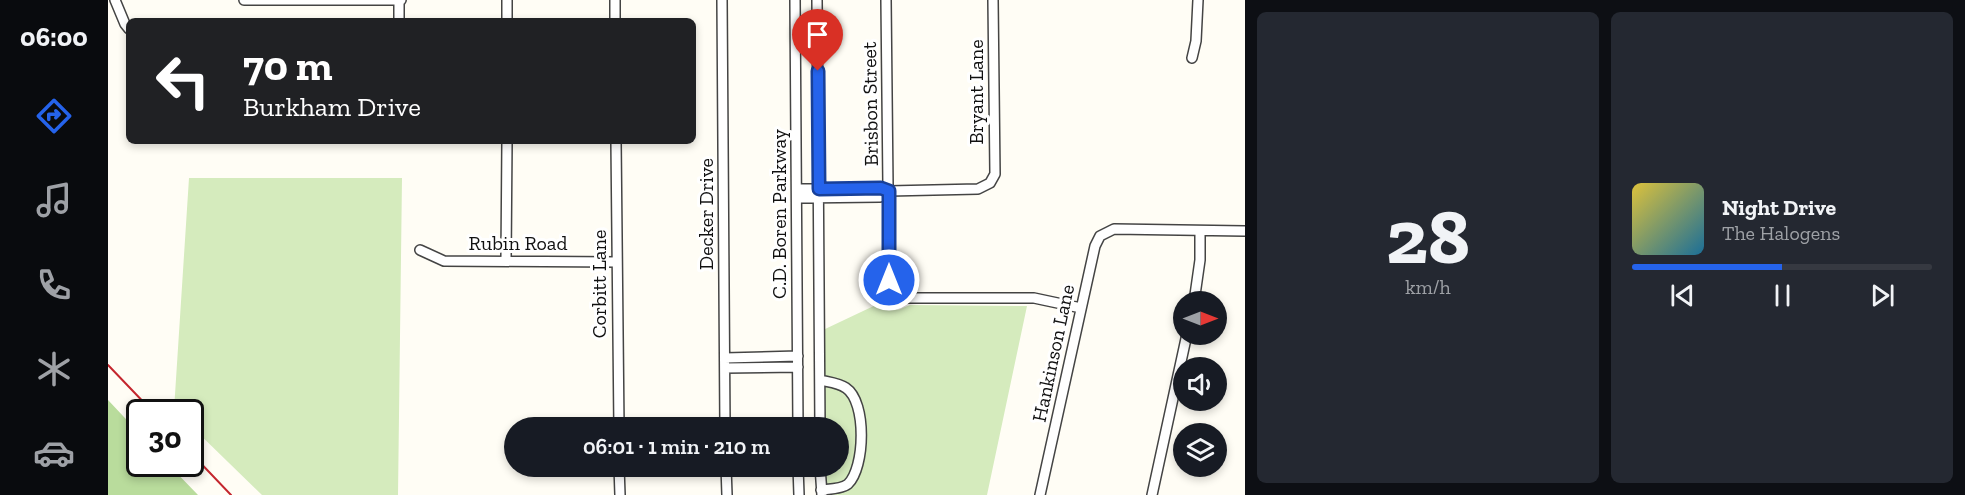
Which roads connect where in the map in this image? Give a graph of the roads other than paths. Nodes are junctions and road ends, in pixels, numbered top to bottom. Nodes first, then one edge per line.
1 (115, 0) edge
2 (244, 0) edge
3 (400, 0) edge
4 (507, 0) edge
5 (615, 0) edge
6 (722, 0) edge
7 (795, 0) edge
8 (818, 0) edge
9 (886, 0) edge
10 (993, 0) edge
11 (1198, 0) edge
12 (399, 18) edge
13 (507, 18) edge
14 (615, 18) edge
15 (126, 26) edge
16 (1192, 58) dead end
17 (507, 144) edge
18 (616, 144) edge
19 (889, 191) junction
20 (819, 193) junction
21 (797, 194) junction
22 (1200, 231) junction
23 (1245, 231) edge
24 (420, 250) dead end
25 (507, 261) junction
26 (617, 262) junction
27 (1196, 291) edge
28 (1081, 308) junction
29 (1185, 345) edge
30 (798, 356) junction
31 (725, 358) junction
32 (725, 368) junction
33 (798, 368) junction
34 (819, 380) junction
35 (619, 417) edge
36 (725, 417) edge
37 (798, 417) edge
38 (820, 417) edge
39 (619, 477) edge
40 (726, 477) edge
41 (798, 477) edge
42 (820, 477) edge
43 (821, 493) edge
44 (620, 495) edge
45 (727, 495) edge
46 (799, 495) edge
47 (1041, 495) edge
48 (1152, 495) edge

1 - 15 street
2 - 3 street
3 - 12 street
4 - 13 street
5 - 14 street
6 - 31 street, Decker Drive
7 - 21 street, C.D. Boren Parkway
8 - 20 street, C.D. Boren Parkway
9 - 19 street, Brisbon Street
10 - 19 street, Bryant Lane
11 - 16 street
17 - 25 street
18 - 26 street, Corbitt Lane
19 - 20 street
19 - 28 street, Brisbon Street
20 - 21 street
20 - 34 street, C.D. Boren Parkway
21 - 30 street, C.D. Boren Parkway
22 - 23 street
22 - 27 street
22 - 28 street, Hankinson Lane
24 - 25 street, Rubin Road
25 - 26 street, Rubin Road
26 - 35 street, Corbitt Lane
28 - 47 street, Hankinson Lane
29 - 48 street
30 - 31 street
30 - 33 street, C.D. Boren Parkway
31 - 32 street, Decker Drive
32 - 33 street
32 - 36 street, Decker Drive
33 - 37 street, C.D. Boren Parkway
34 - 38 street, C.D. Boren Parkway
34 - 43 street
39 - 44 street
40 - 45 street
41 - 46 street
42 - 43 street

